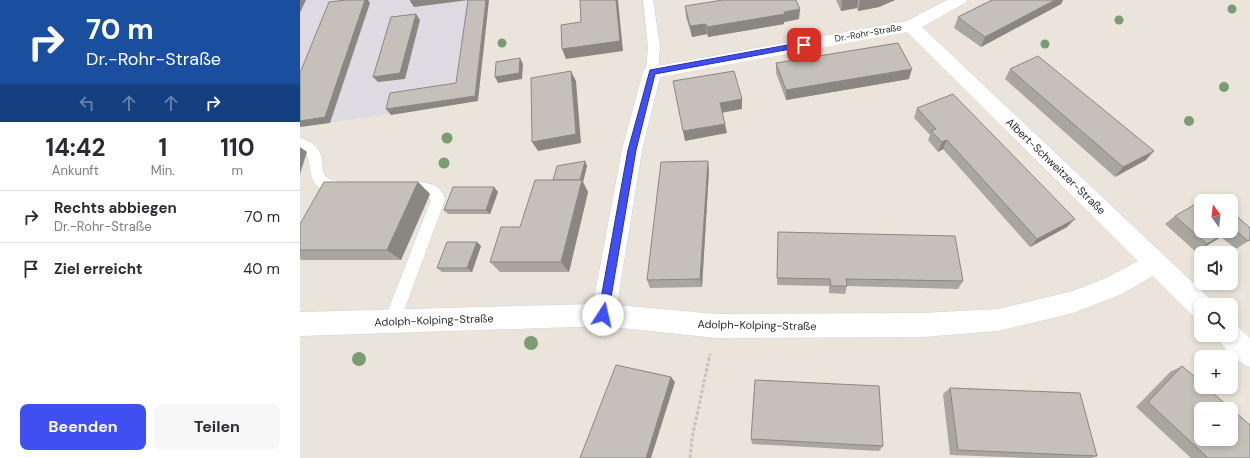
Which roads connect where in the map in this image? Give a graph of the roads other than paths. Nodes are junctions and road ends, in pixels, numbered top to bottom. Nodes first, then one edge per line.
1 (648, 0) edge
2 (959, 0) edge
3 (911, 26) junction
4 (652, 72) junction
5 (300, 143) edge
6 (354, 186) edge
7 (393, 188) edge
8 (1155, 263) junction
9 (1194, 301) edge
10 (603, 315) junction
11 (392, 322) junction
12 (300, 324) edge
13 (1236, 342) edge
14 (1250, 355) edge

1 - 4 lane
2 - 3 street, Dr.-Rohr-Straße
3 - 4 street, Dr.-Rohr-Straße
3 - 8 street, Albert-Schweitzer-Straße
4 - 10 street
5 - 6 lane
7 - 11 lane
8 - 9 street, Albert-Schweitzer-Straße
8 - 10 street, Adolph-Kolping-Straße
10 - 11 street, Adolph-Kolping-Straße
11 - 12 street, Adolph-Kolping-Straße
13 - 14 street

